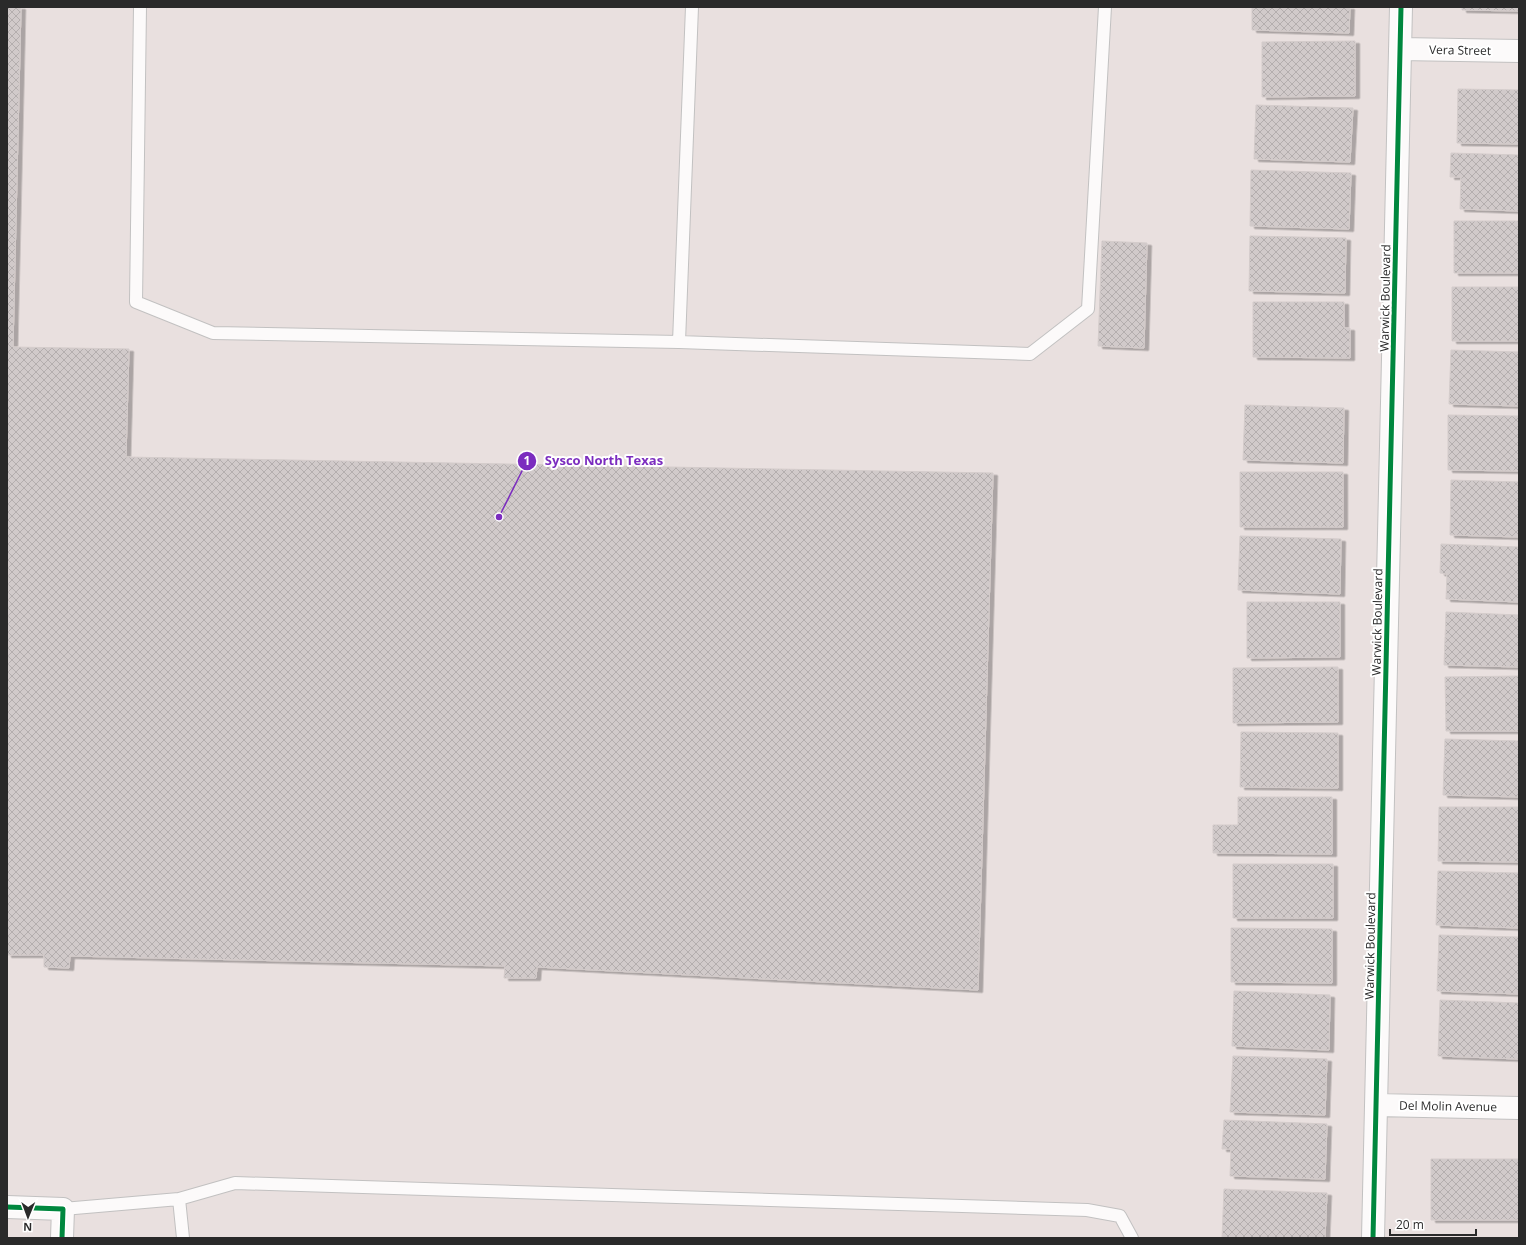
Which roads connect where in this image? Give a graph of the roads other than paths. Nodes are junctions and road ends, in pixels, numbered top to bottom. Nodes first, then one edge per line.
1 (140, 7) edge
2 (692, 7) edge
3 (1105, 7) edge
4 (1401, 7) edge
5 (1400, 49) junction
6 (1519, 51) edge
7 (678, 342) junction
8 (1376, 1105) junction
9 (1519, 1108) edge
10 (179, 1199) junction
11 (7, 1207) edge
12 (63, 1209) junction
13 (62, 1238) edge
14 (183, 1238) edge
15 (1132, 1238) edge
16 (1373, 1238) edge

1 - 7 lane
2 - 7 lane
3 - 7 lane
4 - 5 street, Warwick Boulevard
5 - 6 street, Vera Street
5 - 8 street, Warwick Boulevard
8 - 9 street, Del Molin Avenue
8 - 16 street, Warwick Boulevard
10 - 12 lane
10 - 14 lane
10 - 15 lane
11 - 12 street
12 - 13 street

